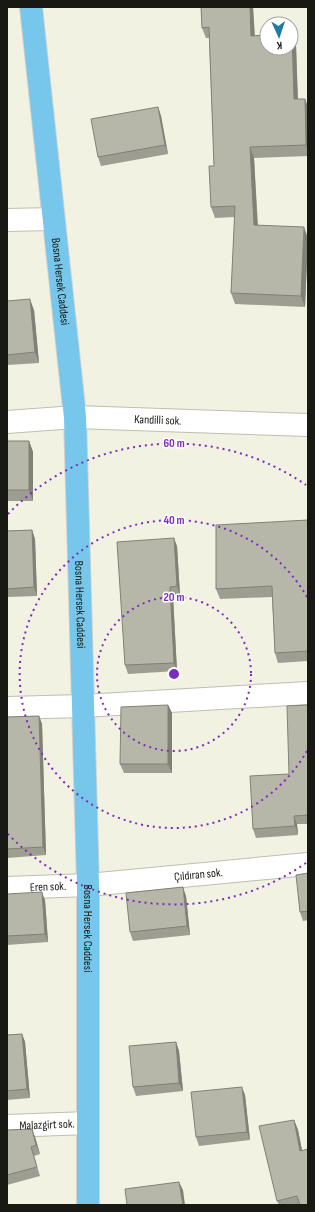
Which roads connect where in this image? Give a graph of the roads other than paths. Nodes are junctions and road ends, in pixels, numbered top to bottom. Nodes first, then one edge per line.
1 (31, 7) edge
2 (53, 219) junction
3 (7, 220) edge
4 (75, 417) junction
5 (7, 422) edge
6 (308, 426) edge
7 (308, 693) edge
8 (83, 706) junction
9 (7, 708) edge
10 (308, 864) edge
11 (88, 885) junction
12 (7, 888) edge
13 (88, 1123) junction
14 (7, 1126) edge
15 (88, 1205) edge

1 - 2 main road, Bosna Hersek Caddesi
2 - 3 street
2 - 4 main road, Bosna Hersek Caddesi
4 - 5 street, Kandilli sok.
4 - 6 street, Kandilli sok.
4 - 8 main road, Bosna Hersek Caddesi
7 - 8 street
8 - 9 street
8 - 11 main road, Bosna Hersek Caddesi
10 - 11 street, Çıldıran sok.
11 - 12 street, Eren sok.
11 - 13 main road, Bosna Hersek Caddesi
13 - 14 street, Malazgirt sok.
13 - 15 main road, Bosna Hersek Caddesi

